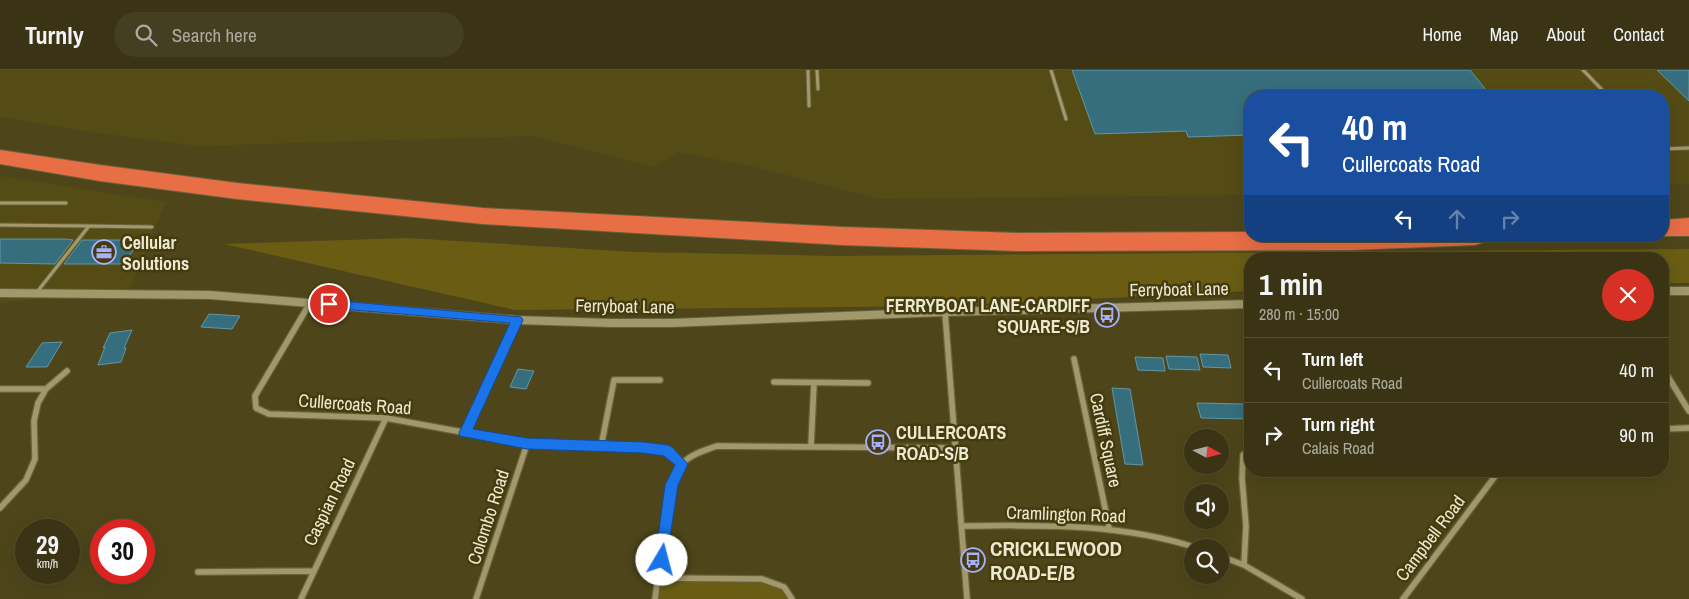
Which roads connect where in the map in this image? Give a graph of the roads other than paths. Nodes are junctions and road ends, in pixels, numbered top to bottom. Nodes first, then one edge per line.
1 (808, 70) edge
2 (817, 70) edge
3 (1051, 70) edge
4 (1583, 70) edge
5 (818, 89) dead end
6 (1602, 90) edge
7 (809, 106) dead end
8 (1066, 119) dead end
9 (0, 141) edge
10 (1689, 148) edge
11 (1669, 149) edge
12 (0, 157) edge
13 (0, 203) edge
14 (66, 203) dead end
15 (1689, 209) edge
16 (1669, 210) edge
17 (1244, 224) edge
18 (0, 225) edge
19 (89, 226) junction
20 (152, 227) dead end
21 (1689, 227) edge
22 (1669, 228) edge
23 (1244, 241) edge
24 (1689, 290) edge
25 (1669, 291) edge
26 (0, 293) edge
27 (36, 294) junction
28 (310, 303) junction
29 (1244, 304) edge
30 (945, 312) junction
31 (517, 320) junction
32 (1074, 359) dead end
33 (67, 371) dead end
34 (1669, 379) edge
35 (660, 380) dead end
36 (774, 382) dead end
37 (814, 383) junction
38 (868, 383) dead end
39 (0, 389) edge
40 (46, 389) junction
41 (1689, 412) edge
42 (386, 418) junction
43 (1669, 428) edge
44 (1689, 428) edge
45 (465, 433) junction
46 (527, 444) junction
47 (811, 446) junction
48 (601, 447) junction
49 (956, 448) junction
50 (1244, 454) edge
51 (682, 464) junction
52 (1494, 477) edge
53 (0, 508) edge
54 (962, 526) junction
55 (1109, 526) junction
56 (1184, 543) edge
57 (1229, 559) edge
58 (1244, 565) junction
59 (313, 571) junction
60 (198, 572) dead end
61 (659, 578) junction
62 (301, 599) edge
63 (476, 599) edge
64 (655, 599) edge
65 (792, 599) edge
66 (967, 599) edge
67 (1302, 599) edge
68 (1403, 599) edge

1 - 7 lane
2 - 5 lane
3 - 8 lane
4 - 6 lane
9 - 17 highway
10 - 11 lane
12 - 23 highway
13 - 14 lane
15 - 16 highway
18 - 19 lane
19 - 20 lane
19 - 27 lane
21 - 22 highway
24 - 25 street
26 - 27 street, Ferryboat Lane
27 - 28 street, Ferryboat Lane
28 - 31 street, Ferryboat Lane
28 - 42 street, Cullercoats Road
29 - 30 street, Ferryboat Lane
30 - 31 street, Ferryboat Lane
30 - 49 street
31 - 45 street
32 - 55 street, Cardiff Square
33 - 40 street
34 - 41 street
35 - 48 street
36 - 37 street
37 - 38 street
37 - 47 street
39 - 40 street
40 - 53 street
42 - 45 street, Cullercoats Road
42 - 59 street, Caspian Road
43 - 44 street
45 - 46 street, Cullercoats Road
46 - 48 street, Cullercoats Road
46 - 63 street, Colombo Road
47 - 49 street
47 - 51 street
48 - 51 street, Cullercoats Road
49 - 54 street
50 - 58 street
51 - 61 street
52 - 68 street, Campbell Road
54 - 55 street, Cramlington Road
54 - 66 street
55 - 56 street, Cramlington Road
57 - 58 street
58 - 67 street
59 - 60 street
59 - 62 street, Caspian Road
61 - 64 street
61 - 65 street

